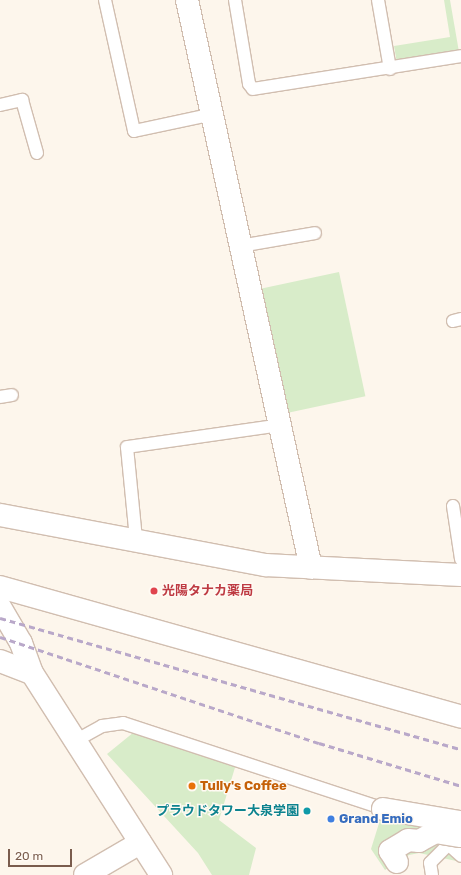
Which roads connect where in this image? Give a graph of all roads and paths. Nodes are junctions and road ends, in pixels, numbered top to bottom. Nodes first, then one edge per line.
1 (105, 0) edge
2 (186, 0) edge
3 (235, 0) edge
4 (378, 0) edge
5 (461, 56) edge
6 (390, 69) junction
7 (0, 104) edge
8 (214, 114) junction
9 (37, 153) dead end
10 (315, 233) dead end
11 (240, 246) junction
12 (281, 425) junction
13 (453, 506) dead end
14 (0, 515) edge
15 (136, 539) junction
16 (461, 558) edge
17 (311, 568) junction
18 (461, 574) edge
19 (0, 587) edge
20 (0, 607) edge
21 (0, 661) edge
22 (32, 672) junction
23 (461, 717) edge
24 (75, 741) junction
25 (382, 815) dead end
26 (461, 822) edge
27 (440, 826) edge
28 (140, 843) junction
29 (461, 856) edge
30 (397, 862) dead end
31 (85, 875) edge
32 (161, 875) edge
33 (432, 875) edge

1 - 8 lane
2 - 8 street
3 - 6 lane
4 - 6 lane
5 - 6 lane
7 - 9 lane
8 - 11 street
10 - 11 lane
11 - 12 street
12 - 15 lane
12 - 17 street
13 - 16 lane
14 - 15 street
15 - 17 street
17 - 18 street
19 - 23 street
20 - 22 street
21 - 22 street
22 - 24 street
24 - 27 lane
24 - 28 street
25 - 27 street, bridge
26 - 27 street, bridge
27 - 29 lane
27 - 30 street, bridge
27 - 33 lane
28 - 31 street
28 - 32 street

